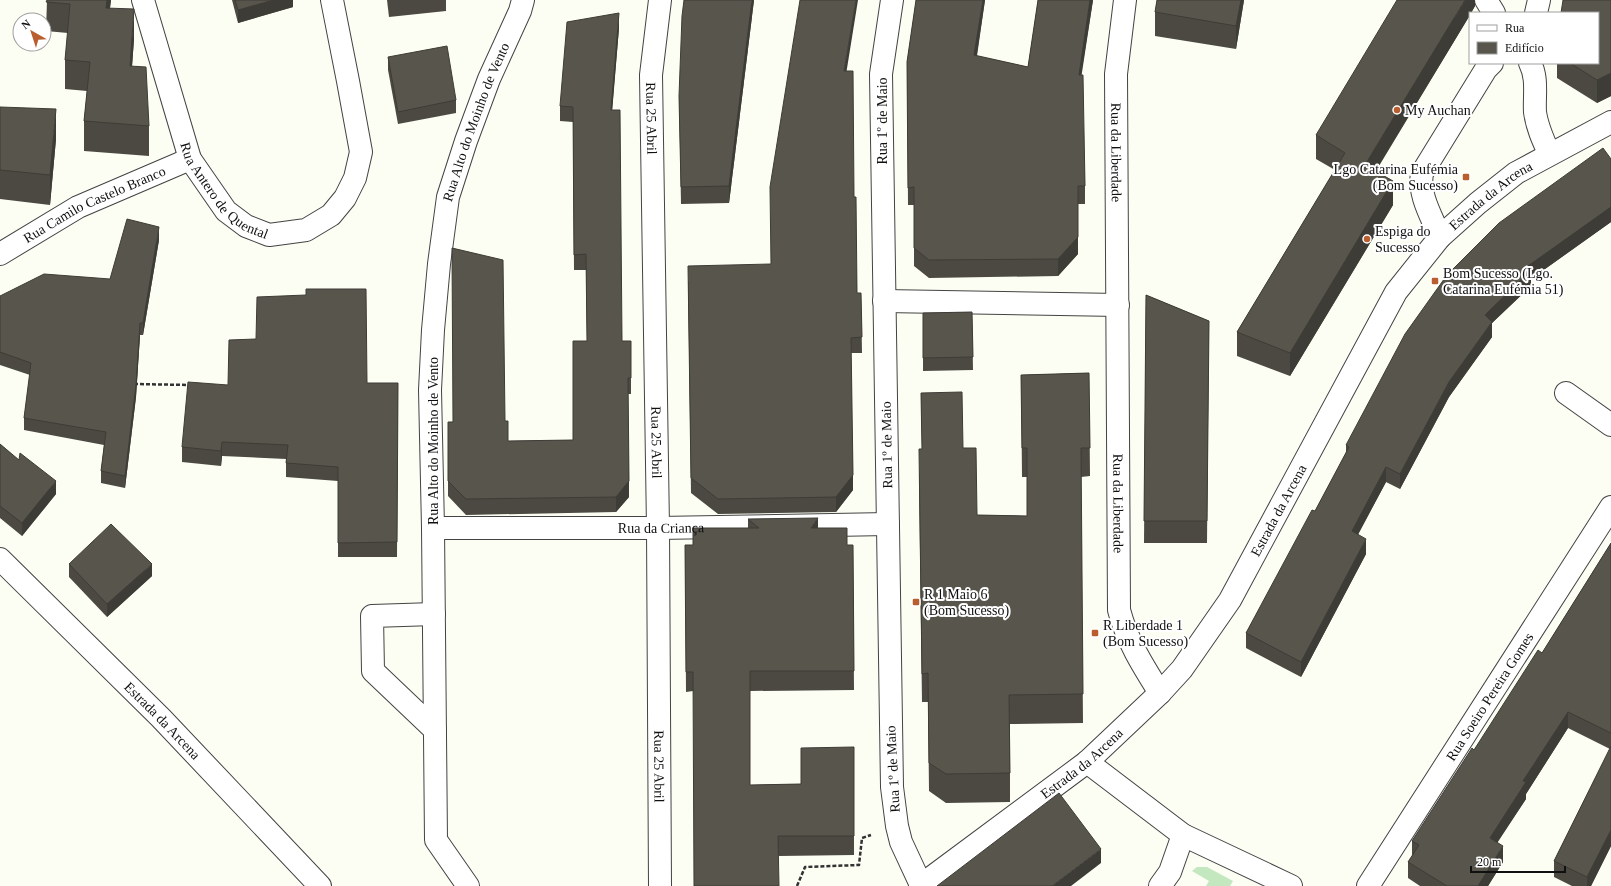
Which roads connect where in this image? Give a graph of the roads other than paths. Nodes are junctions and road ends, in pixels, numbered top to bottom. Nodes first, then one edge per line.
1 (143, 0) edge
2 (332, 0) edge
3 (523, 0) edge
4 (660, 0) edge
5 (892, 0) edge
6 (1126, 0) edge
7 (1486, 0) edge
8 (1539, 0) edge
9 (1493, 12) edge
10 (1536, 12) edge
11 (1491, 64) edge
12 (1530, 64) edge
13 (1611, 122) edge
14 (1549, 153) junction
15 (190, 159) junction
16 (1440, 237) junction
17 (0, 254) edge
18 (884, 301) junction
19 (1118, 304) junction
20 (1566, 393) dead end
21 (1611, 425) edge
22 (1611, 508) edge
23 (888, 524) junction
24 (433, 528) junction
25 (658, 528) junction
26 (0, 559) edge
27 (434, 614) junction
28 (1160, 693) junction
29 (435, 730) junction
30 (1087, 762) junction
31 (1183, 835) junction
32 (320, 886) edge
33 (468, 886) edge
34 (660, 886) edge
35 (921, 886) edge
36 (1160, 886) edge
37 (1291, 886) edge
38 (1368, 886) edge

1 - 15 street, Rua Antero de Quental
2 - 15 street, Rua Antero de Quental
3 - 24 street, Rua Alto do Moinho de Vento
4 - 25 street, Rua 25 Abril
5 - 18 street, Rua 1º de Maio
6 - 19 street, Rua da Liberdade
7 - 9 street
8 - 10 street
11 - 16 street
12 - 14 street
13 - 14 street, Estrada da Arcena
14 - 16 street, Estrada da Arcena
15 - 17 street, Rua Camilo Castelo Branco
16 - 28 street, Estrada da Arcena
18 - 19 street
18 - 23 street, Rua 1º de Maio
19 - 28 street, Rua da Liberdade
20 - 21 street
22 - 38 street, Rua Soeiro Pereira Gomes
23 - 25 street, Rua da Criança
23 - 35 street, Rua 1º de Maio
24 - 25 street, Rua da Criança
24 - 27 street, Rua Alto do Moinho de Vento
25 - 34 street, Rua 25 Abril
26 - 32 street, Estrada da Arcena
27 - 29 street, Rua Alto do Moinho de Vento
27 - 29 street
28 - 30 street, Estrada da Arcena
29 - 33 street, Rua Alto do Moinho de Vento
30 - 31 street
30 - 35 street, Estrada da Arcena
31 - 36 street
31 - 37 street

